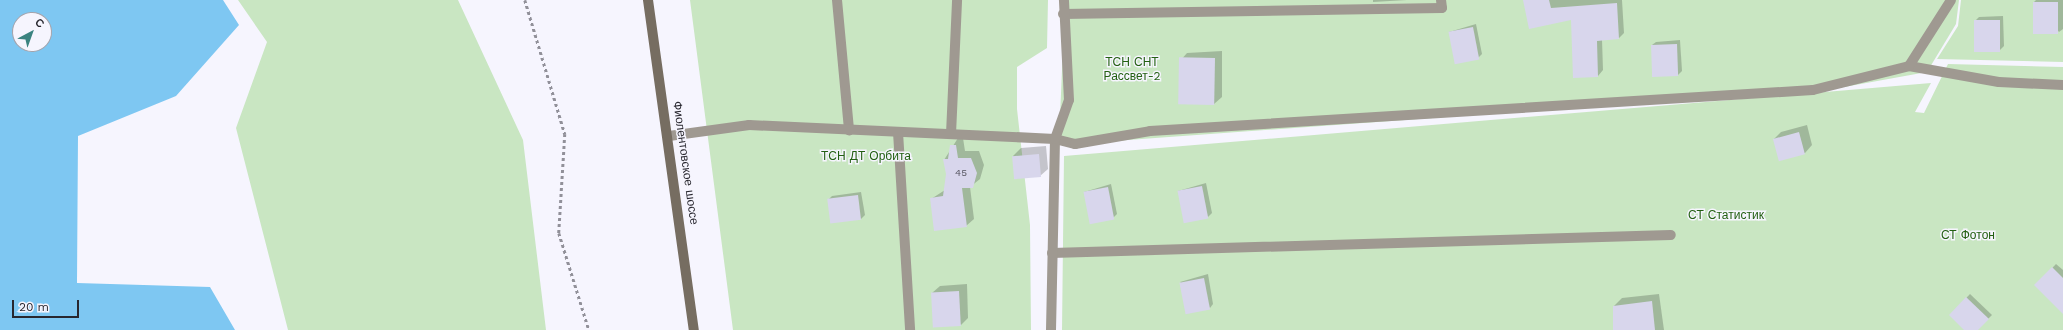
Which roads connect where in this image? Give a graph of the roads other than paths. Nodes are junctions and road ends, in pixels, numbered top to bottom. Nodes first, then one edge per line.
1 (648, 0) edge
2 (837, 0) edge
3 (957, 0) edge
4 (1064, 0) edge
5 (1441, 0) edge
6 (1951, 0) edge
7 (1063, 14) junction
8 (1909, 66) junction
9 (2063, 85) edge
10 (849, 130) junction
11 (898, 132) junction
12 (951, 134) junction
13 (669, 136) junction
14 (1055, 139) junction
15 (1671, 236) dead end
16 (1052, 253) junction
17 (694, 330) edge
18 (910, 330) edge
19 (1051, 330) edge

1 - 13 main road, Фиолентовское шоссе
2 - 10 street
3 - 12 street
4 - 7 street
5 - 7 street
6 - 8 street
7 - 14 street
8 - 9 street
8 - 14 street
10 - 11 street
10 - 13 street
11 - 12 street
11 - 18 street
12 - 14 street
13 - 17 main road, Фиолентовское шоссе
14 - 16 street
15 - 16 street
16 - 19 street

